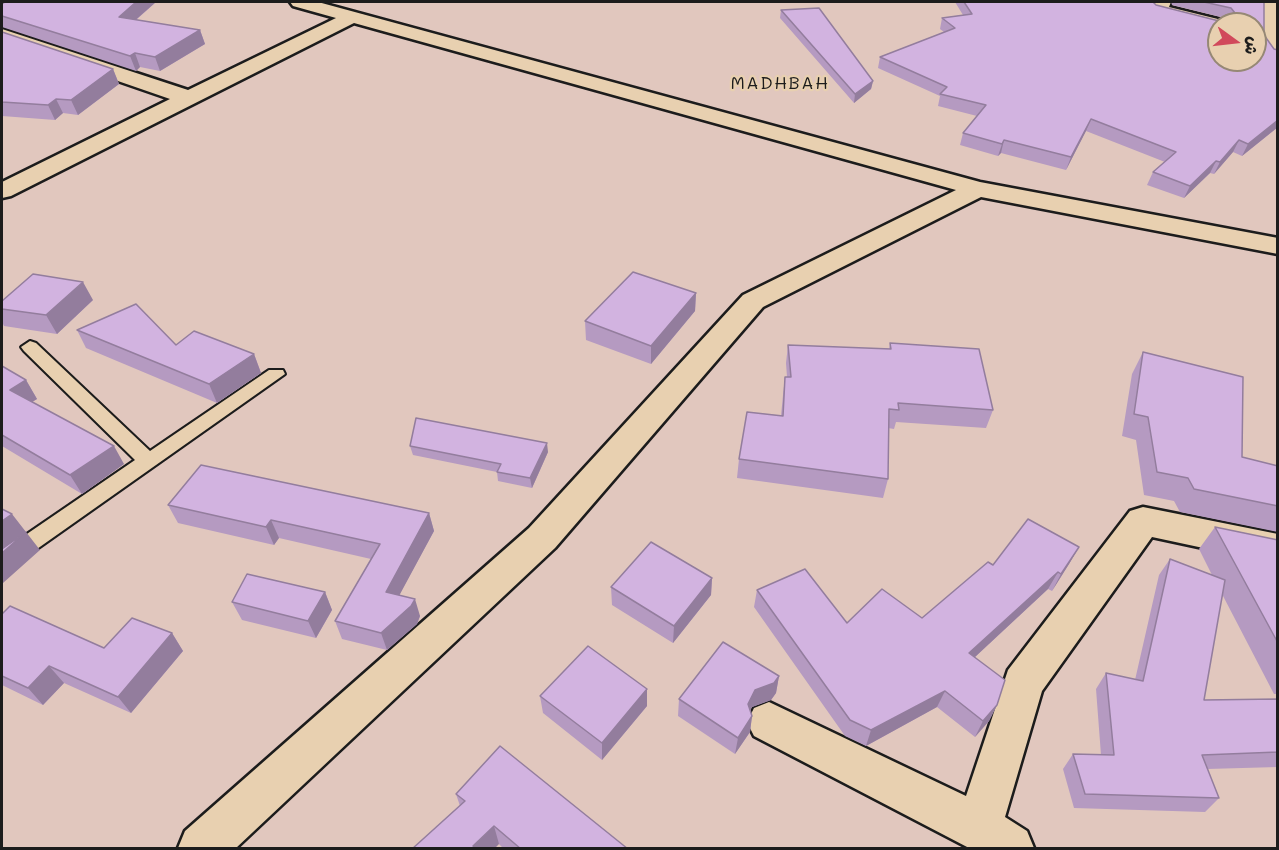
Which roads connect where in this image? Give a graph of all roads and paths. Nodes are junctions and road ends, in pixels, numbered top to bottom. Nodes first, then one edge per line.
1 (299, 2) edge
2 (1162, 2) edge
3 (1272, 2) edge
4 (352, 17) junction
5 (1267, 19) edge
6 (1207, 22) edge
7 (2, 35) edge
8 (1267, 44) edge
9 (1278, 56) edge
10 (189, 98) junction
11 (978, 189) junction
12 (2, 191) edge
13 (1278, 246) edge
14 (30, 347) dead end
15 (276, 374) dead end
16 (148, 461) junction
17 (1278, 549) edge
18 (2, 562) edge
19 (769, 722) dead end
20 (994, 838) edge
21 (202, 849) edge

1 - 4 street
2 - 6 street
3 - 5 street
4 - 10 street
4 - 11 street
7 - 10 street
8 - 9 street
10 - 12 street
11 - 13 street
11 - 21 street
14 - 16 lane
15 - 16 lane
16 - 18 lane
17 - 20 street
19 - 20 street

